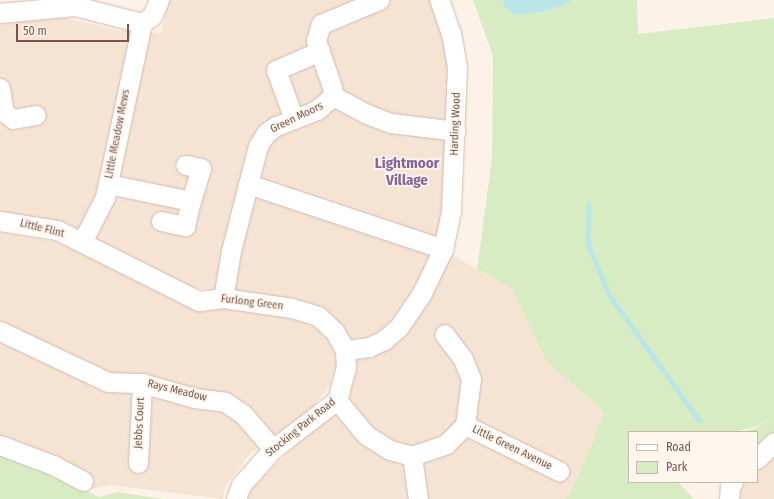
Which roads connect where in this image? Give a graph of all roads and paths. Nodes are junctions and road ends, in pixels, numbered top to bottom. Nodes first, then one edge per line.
1 (159, 0) edge
2 (379, 0) edge
3 (439, 0) edge
4 (0, 13) edge
5 (142, 23) junction
6 (320, 51) junction
7 (0, 88) edge
8 (333, 96) junction
9 (36, 115) dead end
10 (294, 119) junction
11 (456, 131) junction
12 (186, 164) dead end
13 (108, 184) junction
14 (248, 184) junction
15 (191, 201) junction
16 (0, 221) edge
17 (161, 221) dead end
18 (82, 242) junction
19 (443, 249) junction
20 (223, 298) junction
21 (0, 331) edge
22 (444, 334) dead end
23 (345, 350) junction
24 (142, 383) junction
25 (337, 400) junction
26 (465, 425) junction
27 (774, 442) edge
28 (0, 445) edge
29 (273, 449) junction
30 (412, 456) junction
31 (758, 458) edge
32 (138, 463) dead end
33 (559, 471) dead end
34 (83, 481) dead end
35 (732, 483) edge
36 (236, 499) edge
37 (418, 499) edge
38 (729, 499) edge

1 - 5 street
2 - 6 street, Green Moors
3 - 11 street, Harding Wood
4 - 5 street
5 - 13 street, Little Meadow Mews
6 - 8 street, Green Moors
6 - 10 street
7 - 9 street
8 - 10 street, Green Moors
8 - 11 street
10 - 14 street, Green Moors
11 - 19 street, Harding Wood
12 - 15 street
13 - 15 street
13 - 18 street, Little Meadow Mews
14 - 19 street
14 - 20 street, Green Moors
15 - 17 street
16 - 18 street, Little Flint
18 - 20 street, Furlong Green
19 - 23 street, Harding Wood
20 - 23 street, Furlong Green
21 - 24 street, Rays Meadow
22 - 26 street, Little Green Avenue
23 - 25 street, Stocking Park Road
24 - 29 street, Rays Meadow
24 - 32 street, Jebbs Court
25 - 29 street, Stocking Park Road
25 - 30 street
26 - 30 street, Little Green Avenue
26 - 33 street, Little Green Avenue
27 - 31 street
28 - 34 street
29 - 36 street, Stocking Park Road
30 - 37 street
35 - 38 street

